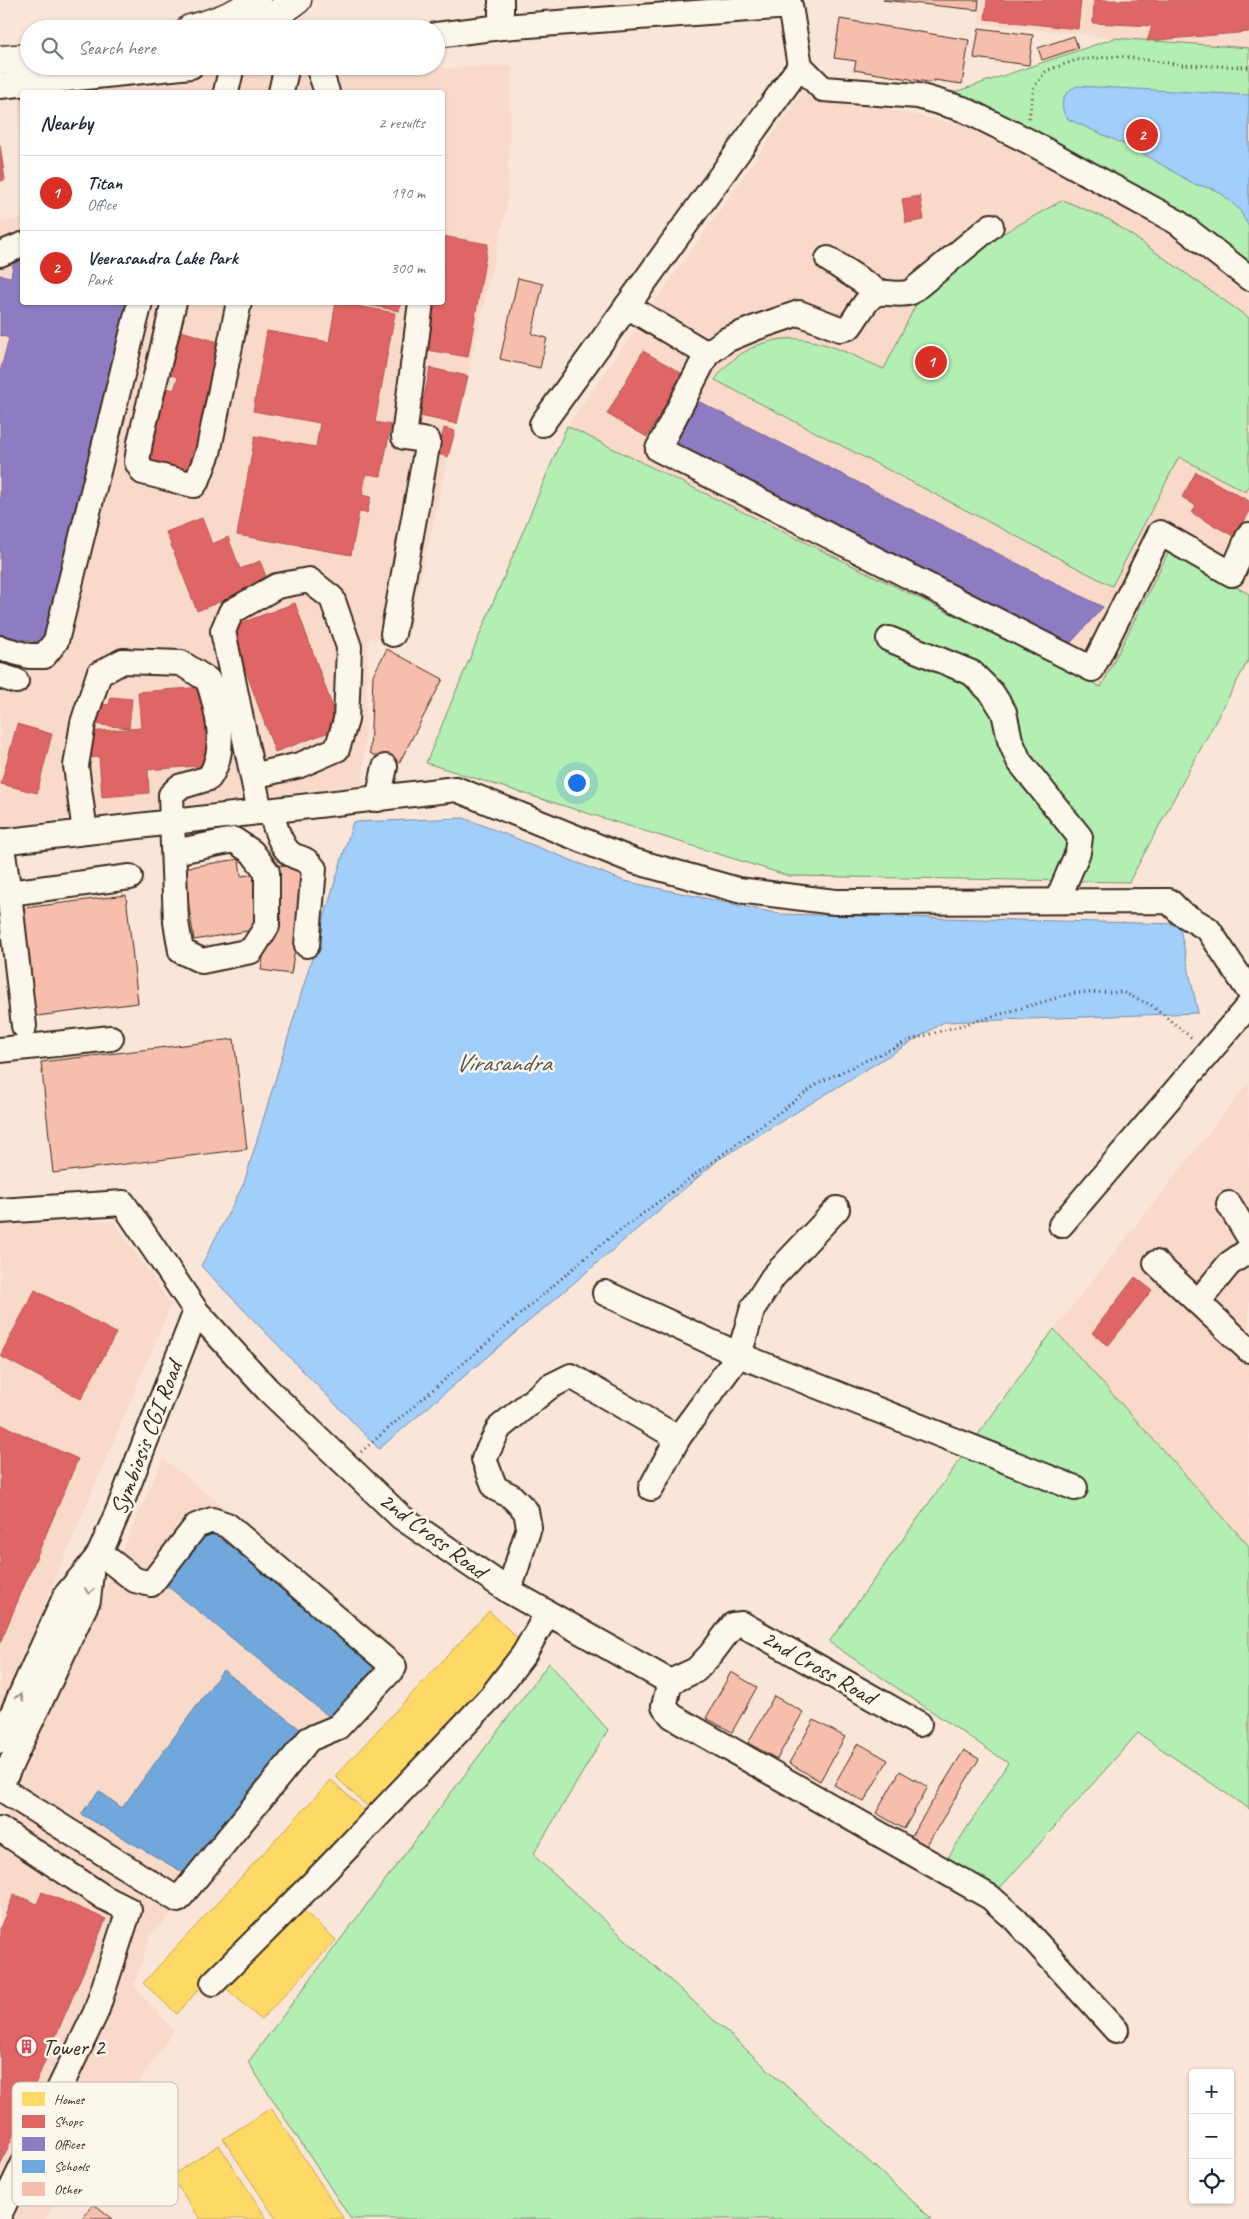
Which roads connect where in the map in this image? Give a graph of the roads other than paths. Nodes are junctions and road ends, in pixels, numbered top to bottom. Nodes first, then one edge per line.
1 (258, 0) edge
2 (297, 0) edge
3 (501, 0) edge
4 (222, 20) edge
5 (268, 20) edge
6 (501, 27) junction
7 (445, 35) edge
8 (20, 41) edge
9 (0, 42) edge
10 (20, 59) edge
11 (0, 60) edge
12 (800, 66) junction
13 (152, 75) edge
14 (230, 75) edge
15 (285, 75) edge
16 (321, 75) edge
17 (112, 84) edge
18 (0, 86) edge
19 (226, 90) edge
20 (281, 90) edge
21 (326, 90) edge
22 (990, 226) dead end
23 (20, 246) edge
24 (0, 254) edge
25 (828, 259) dead end
26 (1249, 278) edge
27 (880, 293) junction
28 (139, 305) edge
29 (173, 305) edge
30 (238, 305) edge
31 (421, 305) edge
32 (627, 306) junction
33 (707, 354) junction
34 (542, 424) dead end
35 (1249, 535) edge
36 (393, 634) dead end
37 (889, 639) dead end
38 (0, 648) edge
39 (385, 767) dead end
40 (253, 776) junction
41 (378, 798) junction
42 (265, 811) junction
43 (173, 822) junction
44 (85, 832) junction
45 (0, 841) edge
46 (174, 852) junction
47 (130, 876) dead end
48 (9, 893) junction
49 (1057, 901) junction
50 (307, 945) dead end
51 (1249, 991) edge
52 (1249, 1005) edge
53 (24, 1026) dead end
54 (111, 1038) dead end
55 (0, 1050) edge
56 (1230, 1204) dead end
57 (837, 1209) dead end
58 (0, 1211) edge
59 (1249, 1217) edge
60 (1249, 1224) edge
61 (1062, 1225) dead end
62 (1249, 1237) edge
63 (1249, 1250) edge
64 (1156, 1263) dead end
65 (605, 1293) dead end
66 (1198, 1302) junction
67 (196, 1310) junction
68 (1249, 1350) edge
69 (739, 1355) junction
70 (678, 1438) junction
71 (651, 1488) dead end
72 (1075, 1488) dead end
73 (96, 1558) junction
74 (509, 1592) junction
75 (547, 1614) junction
76 (670, 1682) junction
77 (919, 1724) dead end
78 (0, 1741) edge
79 (0, 1787) edge
80 (0, 1829) edge
81 (213, 1983) dead end
82 (1116, 2030) dead end
83 (63, 2082) edge
84 (12, 2188) edge
85 (0, 2213) edge

1 - 4 highway
2 - 5 highway
3 - 6 street
6 - 7 street
6 - 12 street
8 - 9 highway
10 - 11 highway
12 - 26 street
12 - 32 street
13 - 17 street
14 - 19 street
15 - 20 street
16 - 21 street
17 - 18 street
22 - 27 street
23 - 24 street
25 - 27 street
27 - 33 street
28 - 38 street
29 - 30 street
31 - 36 street
32 - 33 street
32 - 34 street
33 - 35 street
37 - 49 street
39 - 41 street
40 - 40 street
40 - 42 street
41 - 42 street
41 - 49 street
42 - 43 street
42 - 50 street
43 - 44 street
43 - 44 street
43 - 46 street
44 - 45 street
45 - 48 street
46 - 46 street
47 - 48 street
48 - 53 street
49 - 51 street
52 - 61 street
54 - 55 street
56 - 62 street
57 - 69 street
58 - 67 street, 2nd Cross Road
59 - 60 street
63 - 66 street
64 - 66 street
65 - 69 street
66 - 68 street
67 - 73 street, Symbiosis CGI Road
67 - 74 street, 2nd Cross Road
69 - 70 street
69 - 72 street
70 - 71 street
70 - 74 street
78 -> 73 street, Symbiosis CGI Road
73 -> 79 street, Symbiosis CGI Road
73 - 79 street
74 - 75 street, 2nd Cross Road
75 - 76 street, 2nd Cross Road
75 - 81 street
76 - 77 street, 2nd Cross Road
76 - 82 street
80 - 83 street
84 - 85 street

